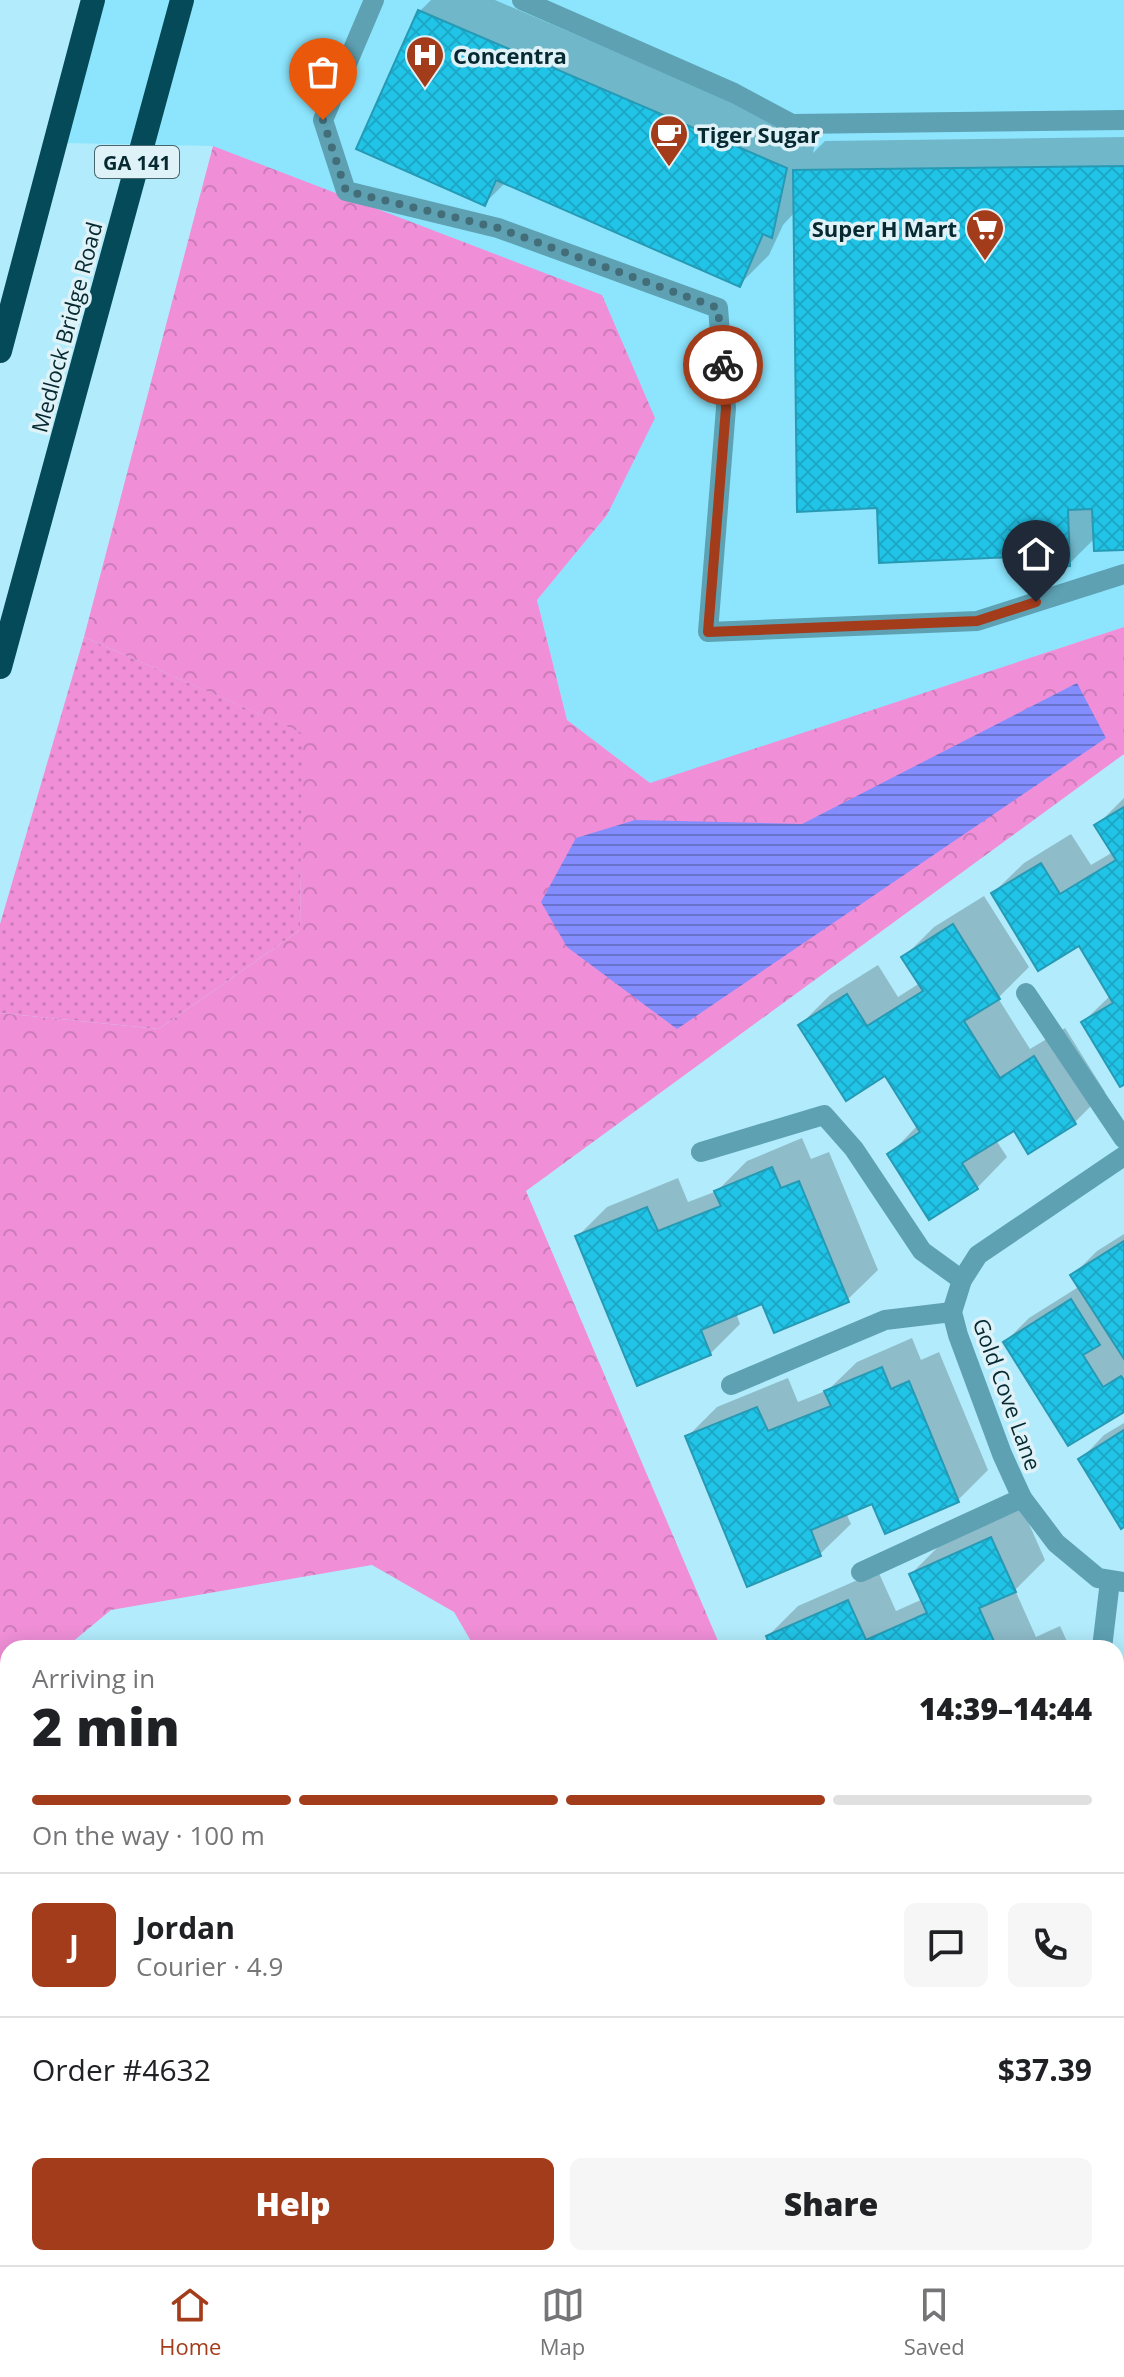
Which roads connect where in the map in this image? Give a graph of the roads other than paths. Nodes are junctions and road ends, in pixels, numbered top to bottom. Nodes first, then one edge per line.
1 (93, 0) edge
2 (182, 0) edge
3 (374, 0) edge
4 (522, 0) edge
5 (1124, 120) edge
6 (0, 351) edge
7 (1124, 574) edge
8 (0, 667) edge
9 (1026, 993) dead end
10 (1124, 1139) edge
11 (701, 1152) dead end
12 (1124, 1156) edge
13 (962, 1280) junction
14 (952, 1312) junction
15 (731, 1385) dead end
16 (1022, 1498) junction
17 (861, 1572) dead end
18 (1117, 1582) edge
19 (1104, 1640) edge

1 - 6 highway
2 - 8 highway, Medlock Bridge Road / GA 141
3 - 7 street
4 - 5 street
9 - 10 street
11 - 13 street
12 - 13 street, Gold Cove Lane
13 - 14 street, Gold Cove Lane
14 - 15 street
14 - 16 street, Gold Cove Lane
16 - 17 street
16 - 18 street, Gold Cove Lane
18 - 19 street

